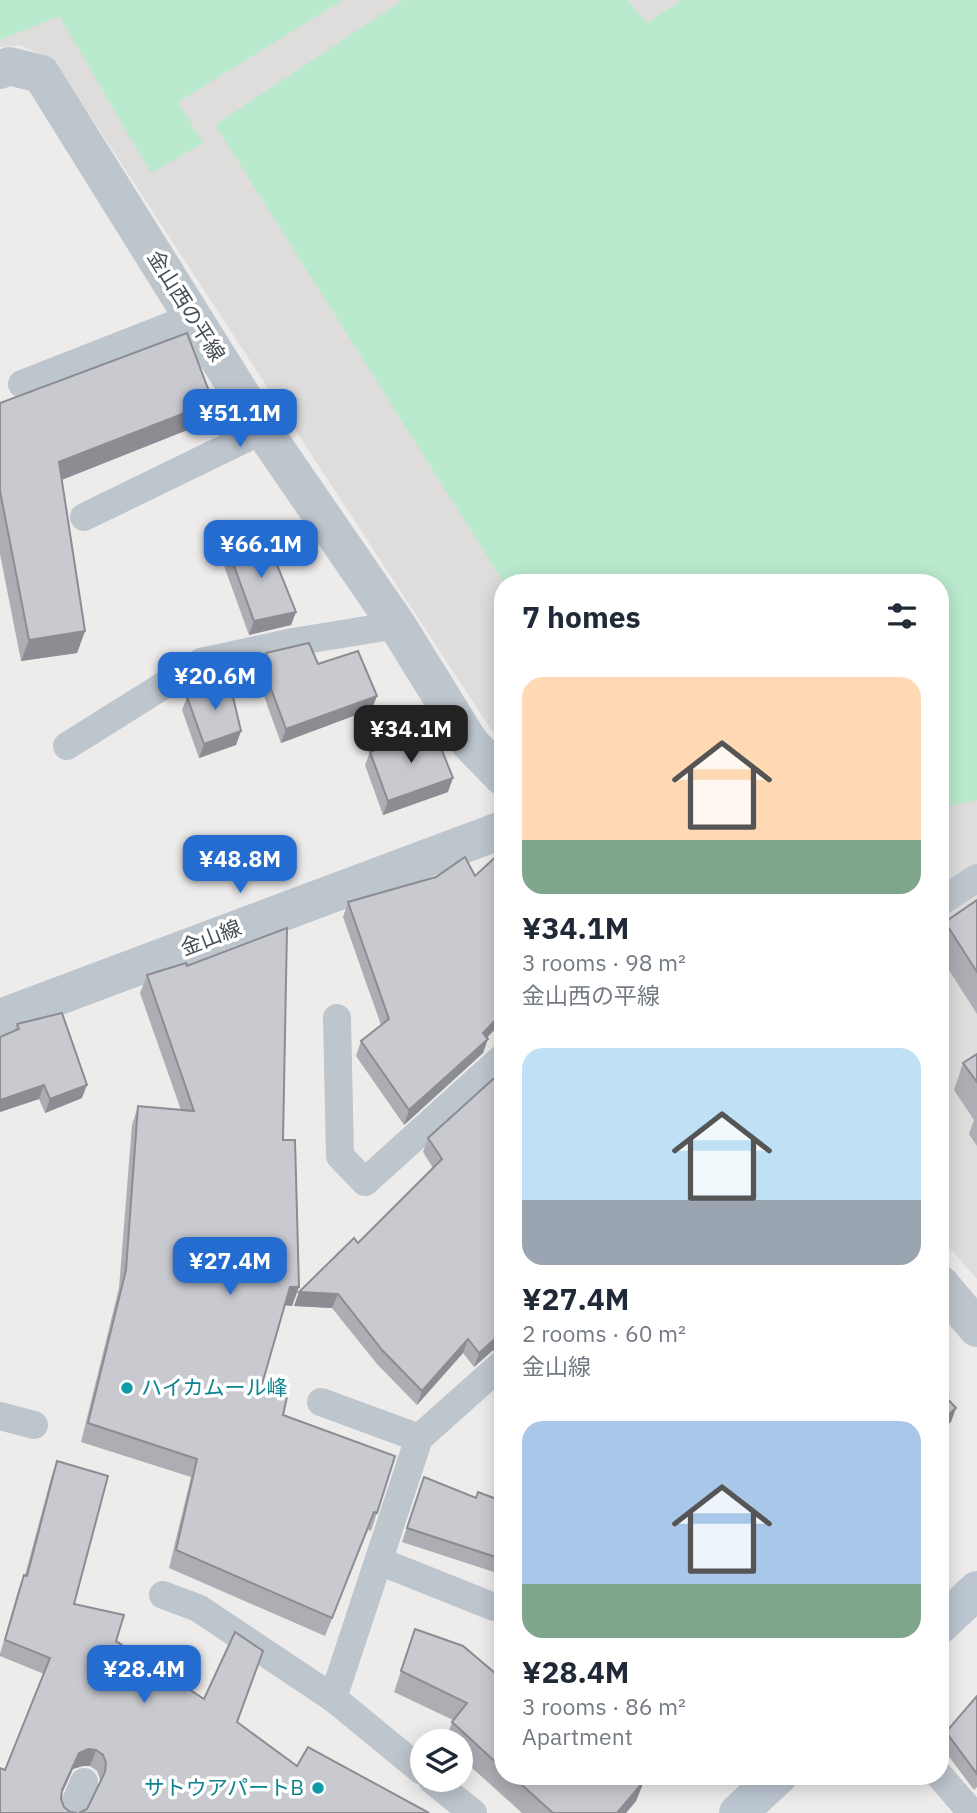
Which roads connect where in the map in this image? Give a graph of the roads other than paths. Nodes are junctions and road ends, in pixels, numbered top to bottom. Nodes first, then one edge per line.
1 (0, 70) edge
2 (193, 317) junction
3 (22, 384) dead end
4 (263, 430) junction
5 (84, 517) dead end
6 (397, 625) junction
7 (67, 746) dead end
8 (494, 768) edge
9 (494, 833) edge
10 (977, 878) edge
11 (949, 896) edge
12 (0, 1018) edge
13 (337, 1018) dead end
14 (494, 1065) edge
15 (949, 1295) edge
16 (977, 1328) edge
17 (494, 1371) edge
18 (321, 1402) dead end
19 (0, 1416) edge
20 (34, 1425) dead end
21 (419, 1438) junction
22 (379, 1561) junction
23 (977, 1590) edge
24 (163, 1595) dead end
25 (494, 1607) dead end
26 (949, 1616) edge
27 (333, 1698) junction
28 (410, 1761) edge
29 (84, 1782) dead end
30 (768, 1785) edge
31 (948, 1785) edge
32 (447, 1792) edge
33 (71, 1813) edge
34 (473, 1813) edge
35 (738, 1813) edge
36 (972, 1813) edge

1 - 2 street, 金山西の平線
2 - 3 lane
2 - 4 street, 金山西の平線
4 - 5 lane
4 - 6 street, 金山西の平線
6 - 7 lane
6 - 8 street, 金山西の平線
9 - 12 street, 金山線
10 - 11 lane
13 - 14 lane
15 - 16 street
17 - 21 lane
18 - 21 lane
19 - 20 lane
21 - 22 lane
22 - 25 lane
22 - 27 lane
23 - 26 street
24 - 27 lane
27 - 28 lane
29 - 33 lane
30 - 35 street
31 - 36 lane
32 - 34 lane

